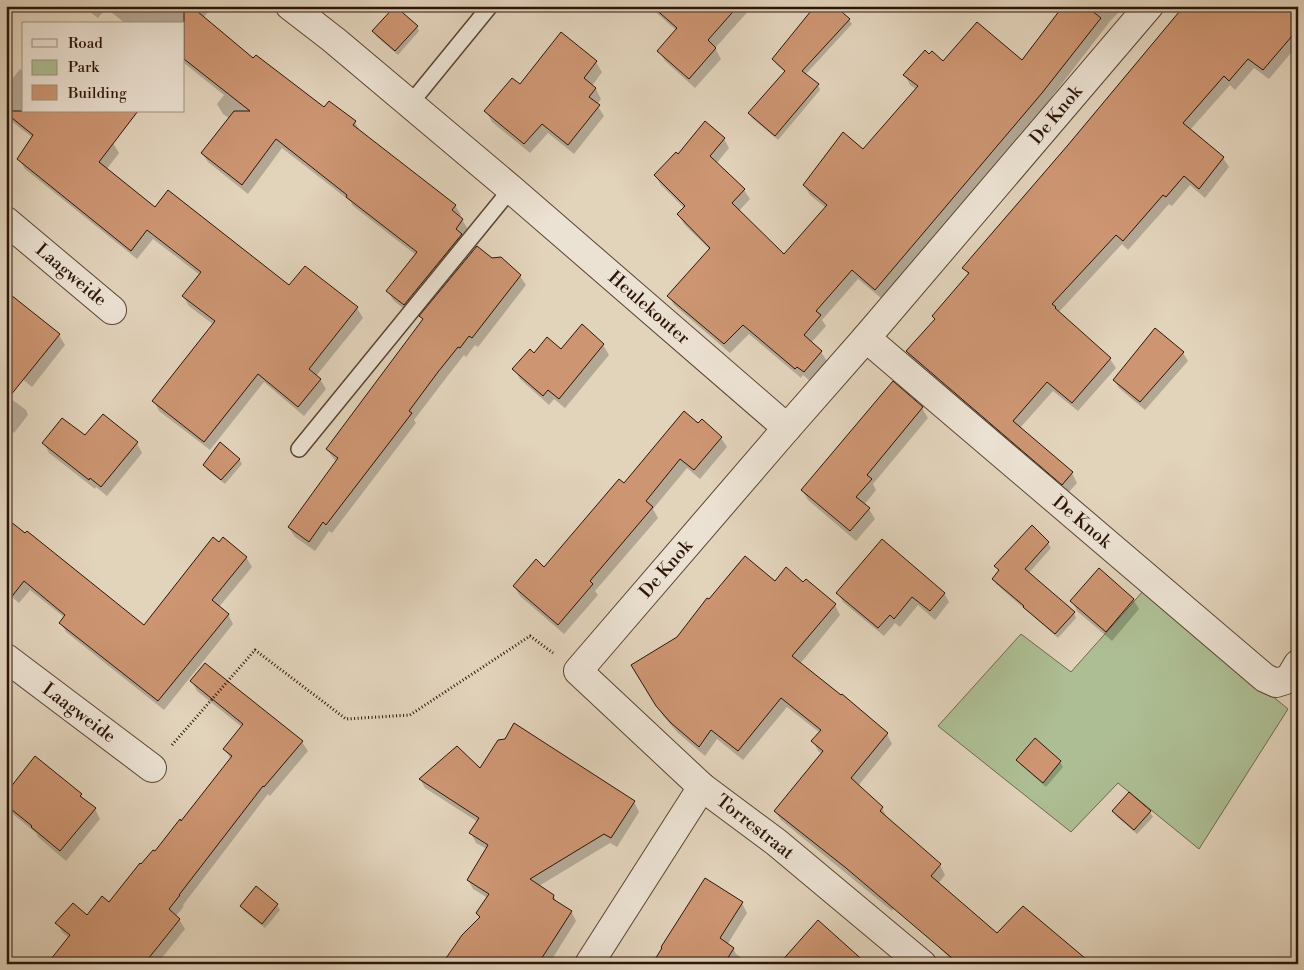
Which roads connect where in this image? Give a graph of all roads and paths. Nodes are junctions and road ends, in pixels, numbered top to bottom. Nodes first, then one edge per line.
1 (290, 6) edge
2 (490, 6) edge
3 (1148, 6) edge
4 (410, 104) junction
5 (511, 189) junction
6 (6, 221) edge
7 (112, 310) dead end
8 (866, 338) junction
9 (787, 428) junction
10 (299, 449) dead end
11 (6, 658) edge
12 (1298, 664) edge
13 (578, 671) junction
14 (152, 768) joint
15 (702, 786) junction
16 (589, 964) edge
17 (922, 964) edge

1 - 4 street, Heulekouter
2 - 4 lane
3 - 8 street, De Knok
4 - 5 street, Heulekouter
5 - 9 street, Heulekouter
5 - 10 lane
6 - 7 street, Laagweide
8 - 9 street, De Knok
8 - 12 street, De Knok
9 - 13 street, De Knok
11 - 14 street, Laagweide
13 - 14 path
13 - 15 street
15 - 16 street, Torrestraat
15 - 17 street, Torrestraat

